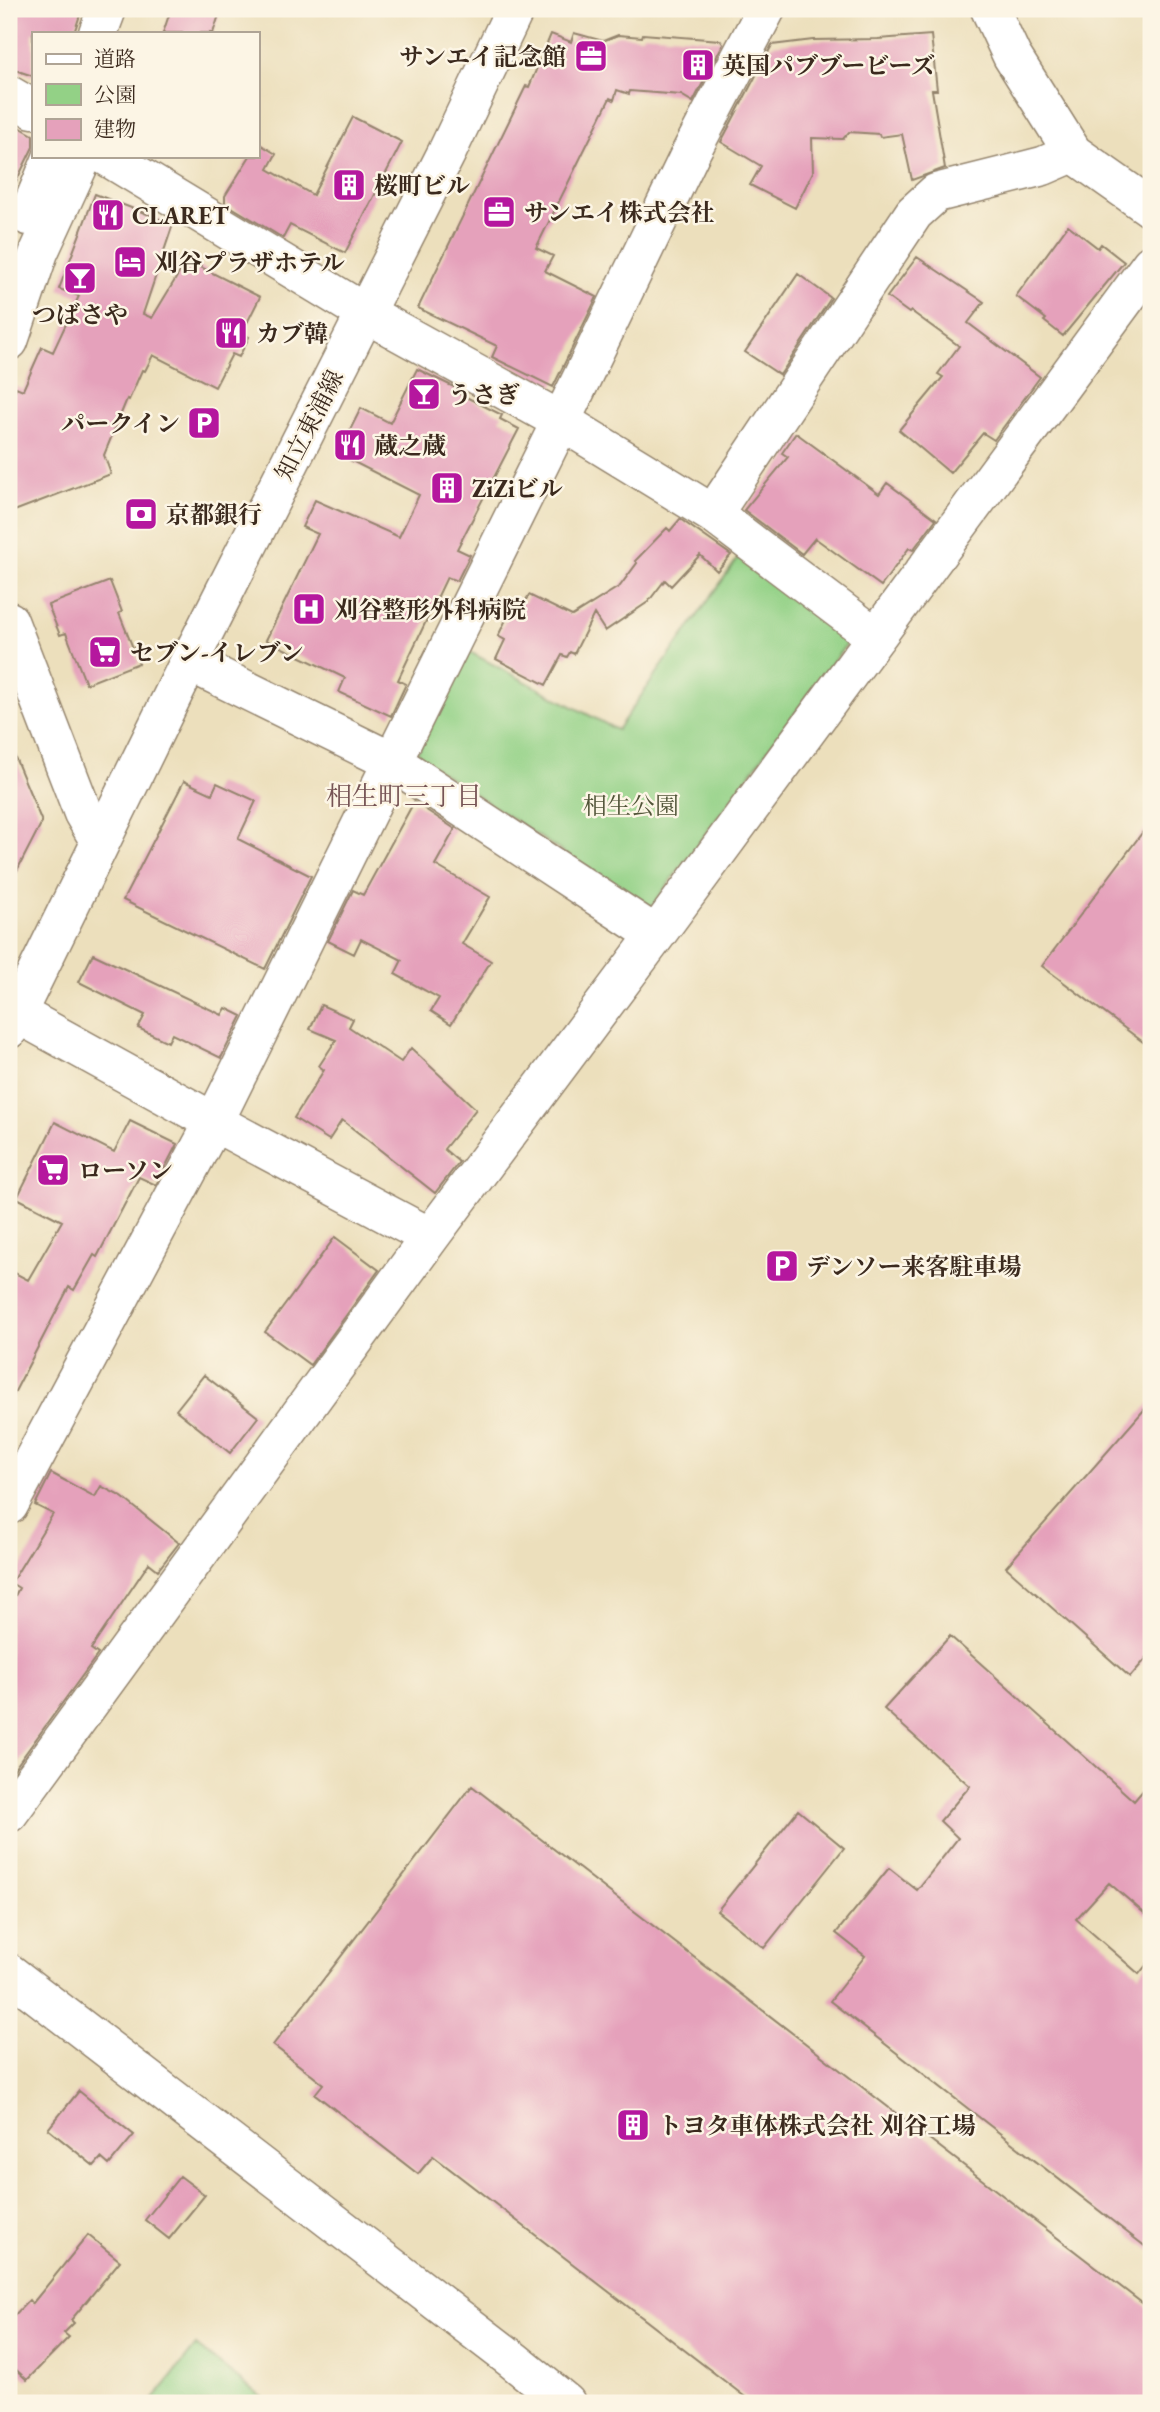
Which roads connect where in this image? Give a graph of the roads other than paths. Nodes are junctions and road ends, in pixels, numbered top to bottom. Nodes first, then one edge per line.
1 (107, 9) edge
2 (131, 9) edge
3 (515, 9) edge
4 (766, 9) edge
5 (990, 9) edge
6 (98, 32) edge
7 (123, 32) edge
8 (9, 95) edge
9 (32, 108) edge
10 (1073, 153) junction
11 (52, 158) edge
12 (82, 158) edge
13 (109, 158) edge
14 (1151, 208) edge
15 (9, 263) edge
16 (1151, 264) edge
17 (365, 313) junction
18 (9, 341) edge
19 (561, 421) junction
20 (713, 514) junction
21 (9, 621) edge
22 (876, 637) junction
23 (189, 663) junction
24 (393, 761) junction
25 (100, 842) junction
26 (656, 935) junction
27 (11, 1017) edge
28 (214, 1122) junction
29 (430, 1237) junction
30 (9, 1505) edge
31 (9, 1813) edge
32 (9, 1973) edge
33 (566, 2403) edge

1 - 6 street
2 - 7 street
3 - 17 street, 知立東浦線
4 - 19 street
5 - 10 street
8 - 9 street
10 - 14 street
10 - 20 street
11 - 15 street
12 - 18 street
13 - 17 street
16 - 22 street
17 - 19 street
17 - 23 street, 知立東浦線
19 - 20 street
19 - 24 street
20 - 22 street
21 - 25 street
22 - 26 street
23 - 24 street
23 - 25 street, 知立東浦線
24 - 26 street
24 - 28 street
25 - 27 street, 知立東浦線
26 - 29 street
27 - 28 street
28 - 29 street
28 - 30 street
29 - 31 street
32 - 33 street

